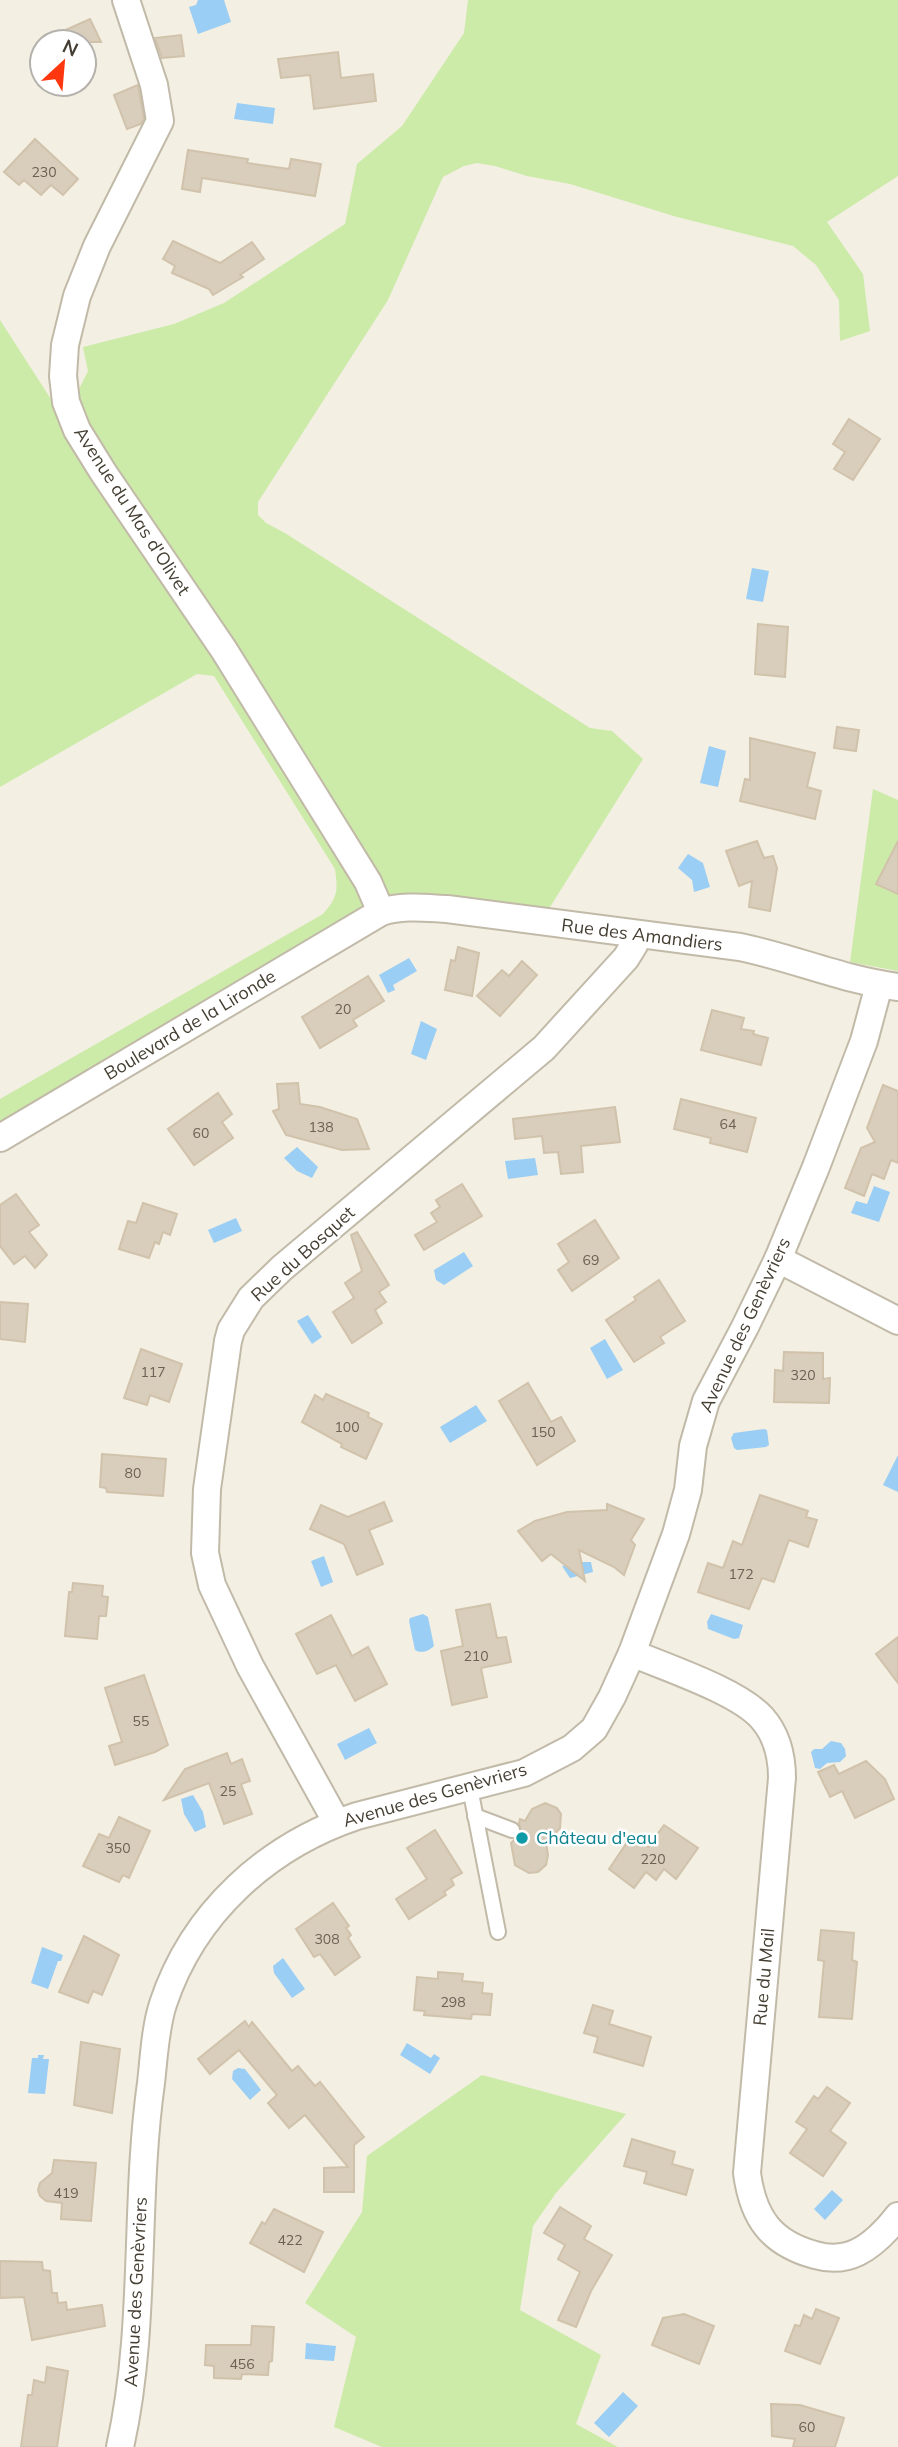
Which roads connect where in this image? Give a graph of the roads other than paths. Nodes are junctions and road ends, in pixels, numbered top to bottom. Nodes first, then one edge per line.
1 (126, 0) edge
2 (381, 912) junction
3 (638, 935) junction
4 (888, 986) edge
5 (0, 1138) edge
6 (778, 1258) junction
7 (898, 1321) edge
8 (632, 1653) junction
9 (470, 1788) junction
10 (475, 1816) junction
11 (337, 1823) junction
12 (512, 1830) dead end
13 (498, 1932) dead end
14 (898, 2216) edge
15 (120, 2447) edge

1 - 2 street, Avenue du Mas d'Olivet
2 - 3 street, Rue des Amandiers
2 - 5 street, Boulevard de la Lironde
3 - 4 street, Rue des Amandiers
3 - 11 street, Rue du Bosquet
4 - 6 street, Avenue des Genèvriers
6 - 7 street
6 - 8 street, Avenue des Genèvriers
8 - 9 street, Avenue des Genèvriers
8 - 14 street, Rue du Mail
9 - 10 lane
9 - 11 street, Avenue des Genèvriers
10 - 12 lane
10 - 13 lane
11 - 15 street, Avenue des Genèvriers

